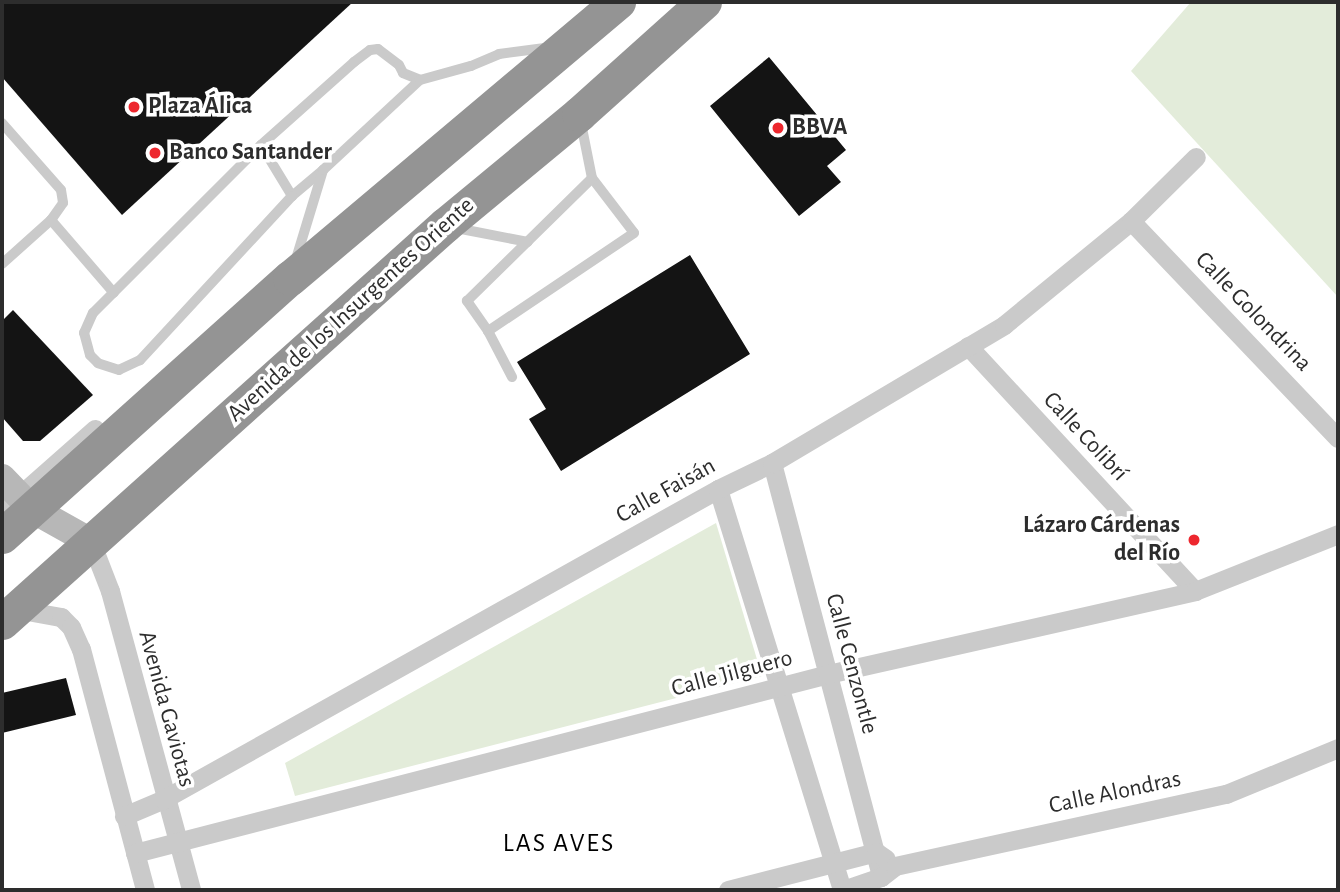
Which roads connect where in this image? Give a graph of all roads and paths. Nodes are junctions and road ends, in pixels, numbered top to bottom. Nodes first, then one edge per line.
1 (704, 2) edge
2 (615, 3) edge
3 (570, 43) junction
4 (420, 80) junction
5 (579, 114) junction
6 (2, 123) edge
7 (261, 145) junction
8 (1196, 157) dead end
9 (323, 170) junction
10 (592, 178) junction
11 (292, 196) junction
12 (51, 220) junction
13 (1131, 220) junction
14 (445, 225) junction
15 (528, 242) junction
16 (295, 263) junction
17 (2, 264) edge
18 (114, 293) junction
19 (488, 331) junction
20 (968, 346) junction
21 (512, 377) dead end
22 (1338, 438) edge
23 (772, 463) junction
24 (718, 489) junction
25 (17, 496) edge
26 (1338, 534) edge
27 (2, 536) edge
28 (91, 542) junction
29 (1195, 591) junction
30 (6, 612) edge
31 (828, 674) junction
32 (779, 688) junction
33 (1338, 748) edge
34 (164, 799) junction
35 (124, 816) junction
36 (179, 844) junction
37 (876, 852) junction
38 (135, 853) junction
39 (834, 861) junction
40 (888, 871) junction
41 (145, 890) edge
42 (191, 890) edge
43 (727, 890) edge
44 (842, 890) edge

1 - 5 highway, Avenida de los Insurgentes Oriente
2 - 3 highway
3 - 4 lane
3 - 16 highway
4 - 7 lane
4 - 9 lane
5 - 10 lane
5 - 14 highway, Avenida de los Insurgentes Oriente
6 - 12 lane
7 - 11 lane
7 - 18 lane
8 - 13 street, Calle Faisán
9 - 11 lane
9 - 16 lane
10 - 15 lane
10 - 19 lane
11 - 18 lane
12 - 17 lane
12 - 18 lane
13 - 20 street, Calle Faisán
13 - 22 street, Calle Golondrina
14 - 15 lane
14 - 28 highway, Avenida de los Insurgentes Oriente
15 - 19 lane
16 - 25 highway
19 - 21 lane
20 - 23 street, Calle Faisán
20 - 29 street, Calle Colibrí
23 - 24 street, Calle Faisán
23 - 31 street, Calle Cenzontle
24 - 32 street
24 - 34 street, Calle Faisán
25 - 27 highway
25 - 28 main road
26 - 29 street, Calle Jilguero
28 - 30 highway, Avenida de los Insurgentes Oriente
28 - 34 street, Avenida Gaviotas
29 - 31 street, Calle Jilguero
30 - 35 street
31 - 32 street, Calle Jilguero
31 - 37 street, Calle Cenzontle
32 - 36 street, Calle Jilguero
32 - 39 street
33 - 40 street, Calle Alondras
34 - 35 street, Calle Faisán
34 - 36 street, Avenida Gaviotas
35 - 38 street
36 - 38 street, Calle Jilguero
36 - 42 street, Avenida Gaviotas
37 - 39 street
37 - 40 street, Calle Cenzontle
38 - 41 street
39 - 43 street
39 - 44 street
40 - 44 street, Calle Alondras

